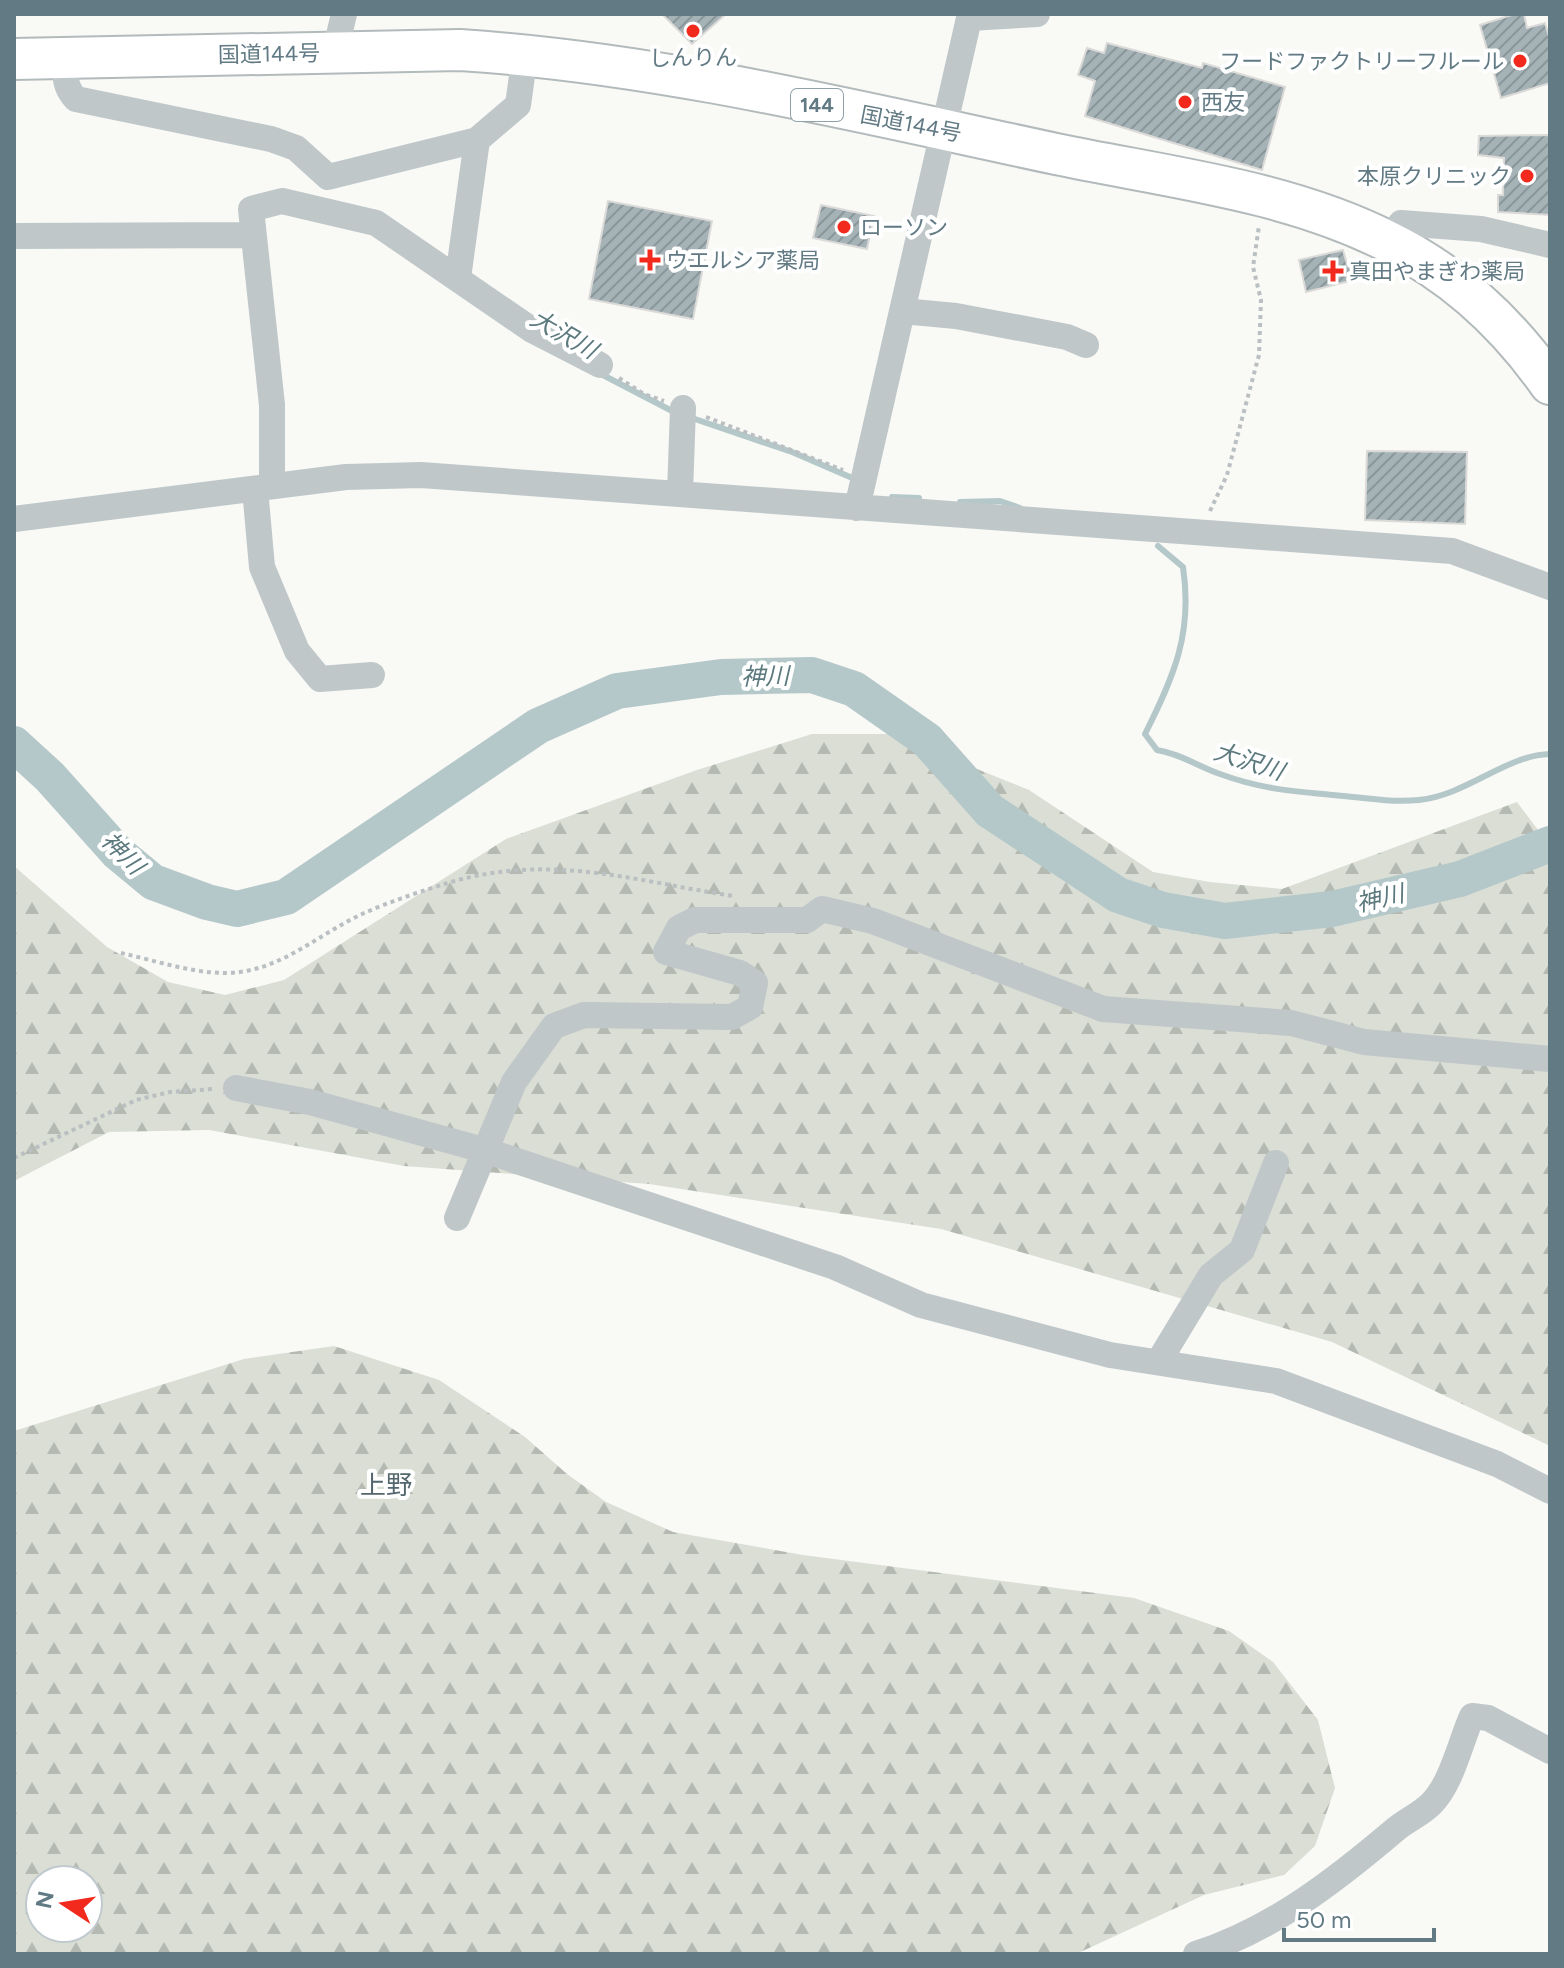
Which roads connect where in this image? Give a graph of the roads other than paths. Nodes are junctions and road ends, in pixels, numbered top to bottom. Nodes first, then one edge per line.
1 (344, 14) edge
2 (1037, 14) edge
3 (970, 16) edge
4 (335, 52) junction
5 (525, 54) junction
6 (65, 58) junction
7 (14, 59) edge
8 (942, 129) junction
9 (477, 140) junction
10 (251, 235) junction
11 (14, 236) edge
12 (1387, 241) junction
13 (1550, 245) edge
14 (458, 278) junction
15 (902, 311) junction
16 (1086, 345) dead end
17 (600, 365) road end
18 (1550, 384) edge
19 (683, 414) road end
20 (264, 488) junction
21 (680, 493) junction
22 (857, 508) junction
23 (14, 519) edge
24 (1550, 587) edge
25 (372, 675) dead end
26 (1547, 1058) edge
27 (236, 1088) road end
28 (487, 1151) junction
29 (1276, 1163) dead end
30 (457, 1218) dead end
31 (1159, 1361) junction
32 (1550, 1491) edge
33 (1550, 1751) edge
34 (1196, 1954) edge

1 - 4 street
2 - 3 street
3 - 8 street
4 - 5 highway, 国道144号 / 144
4 - 6 highway, 国道144号 / 144
5 - 8 highway, 国道144号 / 144
5 - 9 street
6 - 7 highway, 国道144号 / 144
6 - 9 street
8 - 12 highway, 国道144号 / 144
8 - 15 street
9 - 14 street
10 - 11 street
10 - 14 street
10 - 20 street
12 - 13 street
12 - 18 highway, 国道144号 / 144
14 - 17 street
15 - 16 street
15 - 22 street
19 - 21 street
20 - 21 street
20 - 23 street
20 - 25 street
21 - 22 street
22 - 24 street
26 - 28 street
27 - 28 street
28 - 30 street
28 - 31 street
29 - 31 street
31 - 32 street
33 - 34 street

